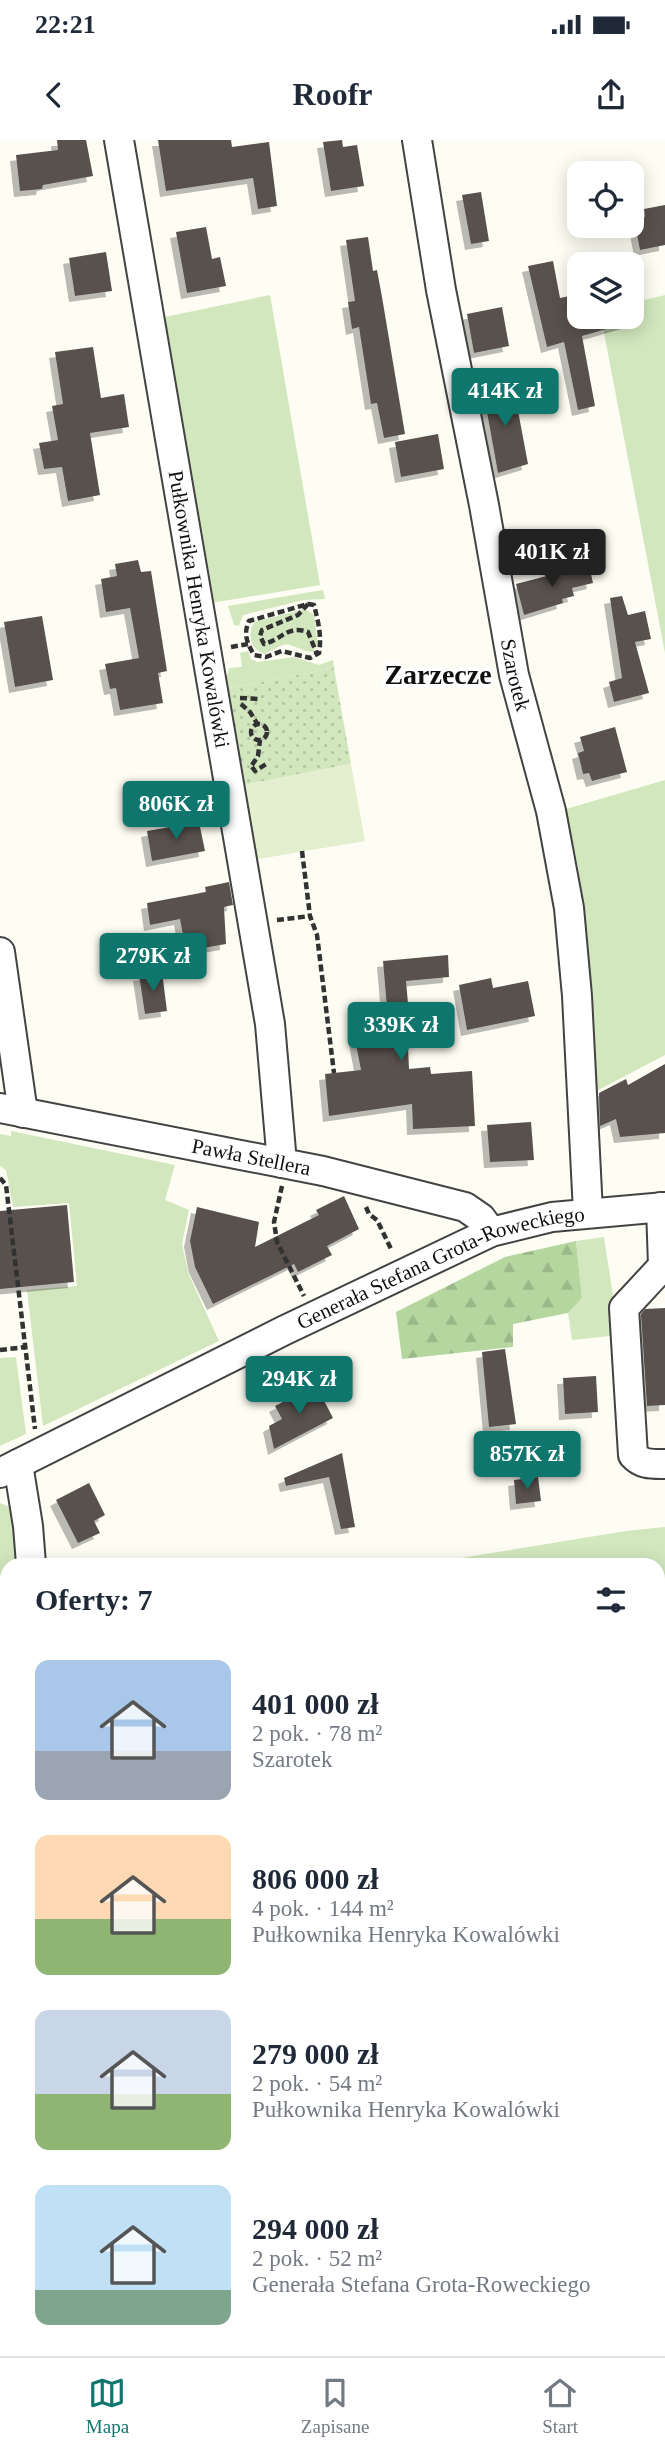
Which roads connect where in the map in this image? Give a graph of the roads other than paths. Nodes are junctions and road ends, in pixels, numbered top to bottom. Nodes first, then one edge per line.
1 (119, 140) edge
2 (417, 140) edge
3 (0, 952) edge
4 (11, 1111) edge
5 (283, 1171) junction
6 (663, 1207) edge
7 (588, 1212) junction
8 (491, 1232) junction
9 (664, 1266) edge
10 (665, 1464) edge
11 (9, 1468) edge
12 (31, 1558) edge

1 - 5 street, Pułkownika Henryka Kowalówki
2 - 7 street, Szarotek
3 - 4 street
4 - 5 street, Pawła Stellera
5 - 8 street, Pawła Stellera
6 - 7 street, Generała Stefana Grota-Roweckiego
6 - 9 street
7 - 8 street, Generała Stefana Grota-Roweckiego
8 - 11 street, Generała Stefana Grota-Roweckiego
9 - 10 street
11 - 12 street

